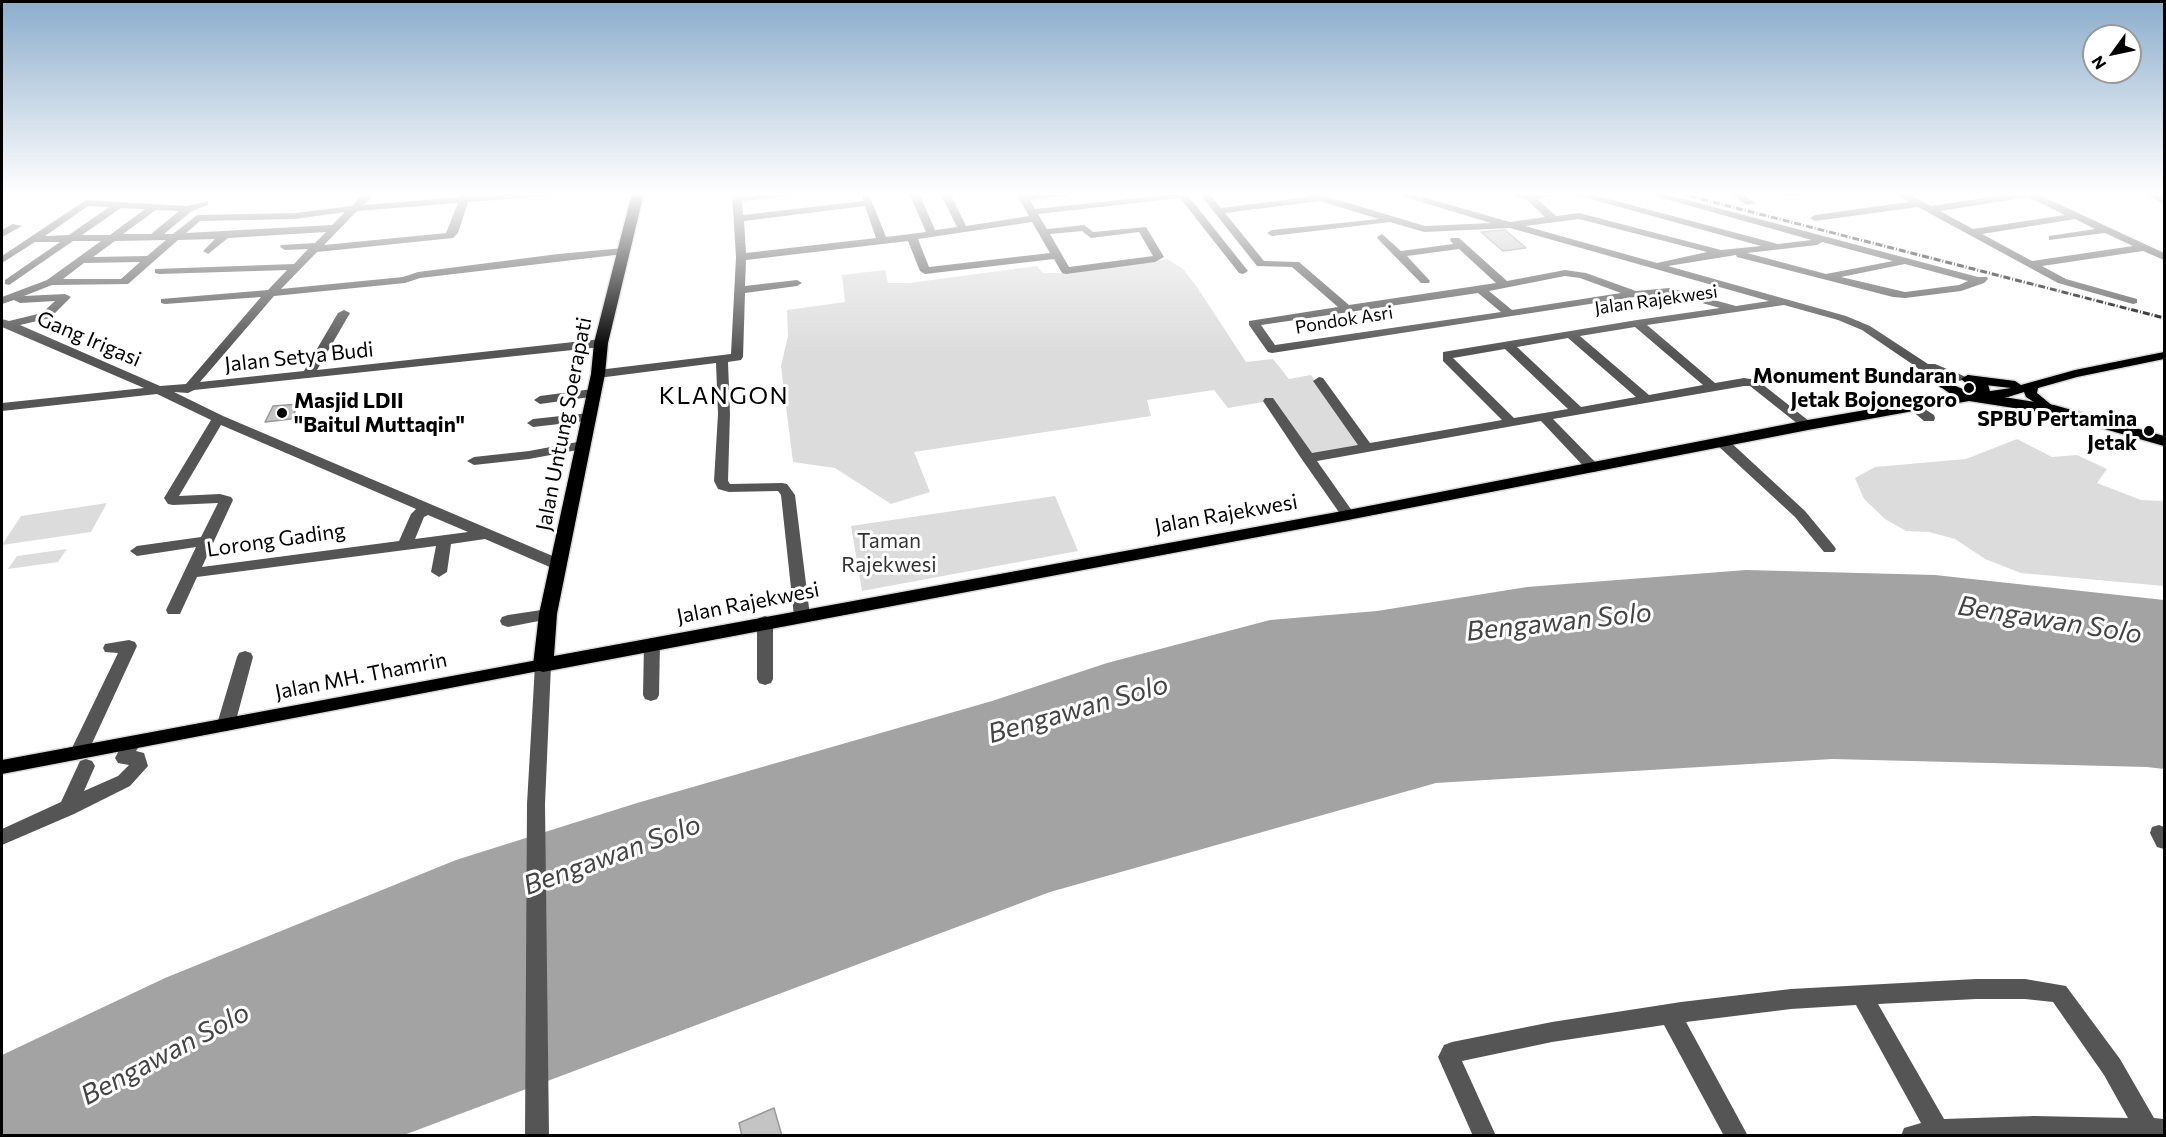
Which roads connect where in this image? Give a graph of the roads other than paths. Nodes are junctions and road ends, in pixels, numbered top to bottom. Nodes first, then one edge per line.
1 (23, 246) edge
2 (59, 246) edge
3 (103, 246) edge
4 (164, 246) edge
5 (213, 246) edge
6 (340, 246) edge
7 (625, 246) edge
8 (740, 246) edge
9 (837, 246) edge
10 (915, 246) edge
11 (1051, 246) edge
12 (1152, 246) edge
13 (1223, 246) edge
14 (1246, 246) edge
15 (1391, 246) edge
16 (1461, 246) joint
17 (1587, 246) edge
18 (1700, 246) edge
19 (1771, 246) edge
20 (1790, 246) edge
21 (1843, 246) edge
22 (1998, 246) edge
23 (2141, 246) edge
24 (285, 247) dead end
25 (318, 248) junction
26 (1778, 248) junction
27 (2145, 248) junction
28 (208, 251) dead end
29 (624, 251) junction
30 (1727, 253) junction
31 (1399, 254) junction
32 (1056, 255) junction
33 (741, 257) junction
34 (2164, 257) edge
35 (151, 259) junction
36 (2, 260) edge
37 (84, 260) junction
38 (1908, 262) junction
39 (2031, 264) junction
40 (1658, 265) junction
41 (295, 267) junction
42 (159, 271) dead end
43 (1243, 271) dead end
44 (1824, 277) junction
45 (5, 281) edge
46 (1425, 281) dead end
47 (51, 282) junction
48 (797, 283) dead end
49 (1504, 284) junction
50 (1480, 288) junction
51 (30, 290) junction
52 (741, 290) junction
53 (270, 294) junction
54 (1635, 294) junction
55 (2, 301) edge
56 (165, 301) dead end
57 (2133, 301) dead end
58 (1785, 302) junction
59 (1347, 309) junction
60 (1735, 309) junction
61 (2, 310) edge
62 (344, 313) dead end
63 (1510, 314) junction
64 (1637, 323) junction
65 (5, 327) edge
66 (1570, 334) junction
67 (600, 343) junction
68 (1508, 345) junction
69 (2164, 356) edge
70 (722, 360) junction
71 (1920, 363) junction
72 (598, 374) junction
73 (308, 375) junction
74 (1964, 378) junction
75 (1319, 381) dead end
76 (1945, 385) junction
77 (1711, 386) junction
78 (2033, 386) junction
79 (188, 388) junction
80 (161, 392) junction
81 (593, 393) junction
82 (2008, 393) junction
83 (1978, 396) junction
84 (1646, 399) junction
85 (540, 400) dead end
86 (1269, 401) dead end
87 (2, 407) edge
88 (2048, 407) junction
89 (1919, 410) junction
90 (1578, 411) junction
91 (2071, 415) junction
92 (589, 417) junction
93 (1543, 417) junction
94 (218, 419) junction
95 (1511, 422) junction
96 (533, 423) dead end
97 (1808, 425) junction
98 (2164, 441) edge
99 (1722, 442) junction
100 (583, 445) junction
101 (1367, 448) junction
102 (1308, 458) junction
103 (474, 461) dead end
104 (1593, 468) junction
105 (427, 509) junction
106 (1348, 515) junction
107 (487, 534) junction
108 (444, 539) junction
109 (207, 541) junction
110 (405, 544) junction
111 (1829, 549) dead end
112 (137, 551) dead end
113 (557, 564) junction
114 (439, 572) dead end
115 (192, 573) junction
116 (174, 610) dead end
117 (548, 614) junction
118 (802, 616) junction
119 (508, 621) dead end
120 (765, 622) junction
121 (652, 644) junction
122 (111, 648) dead end
123 (245, 657) dead end
124 (543, 665) junction
125 (765, 679) dead end
126 (651, 695) dead end
127 (226, 724) junction
128 (186, 732) junction
129 (129, 748) junction
130 (83, 758) junction
131 (2, 766) edge
132 (2, 777) edge
133 (67, 809) junction
134 (2, 837) edge
135 (1862, 996) junction
136 (1670, 1014) junction
137 (2156, 1129) edge
138 (2054, 1131) edge
139 (1940, 1133) edge
140 (537, 1136) edge
141 (1485, 1136) edge
142 (1737, 1136) edge
143 (1912, 1136) edge

1 - 36 street
2 - 45 street
3 - 37 street
4 - 35 street
5 - 28 street
6 - 25 street
7 - 29 highway, Jalan Untung Soerapati
8 - 33 street
9 - 33 street
10 - 32 street
11 - 32 street
12 - 32 street
13 - 43 street
14 - 59 street, Pondok Asri
15 - 31 street
16 - 31 street
16 - 49 street
17 - 40 street
18 - 30 street
19 - 26 street
20 - 26 street
21 - 38 street
22 - 39 street
23 - 27 street
24 - 25 street
25 - 41 street
26 - 30 street
27 - 34 street
27 - 39 street
29 - 53 street
29 - 67 highway, Jalan Untung Soerapati
30 - 40 street
30 - 44 street
31 - 46 street
33 - 52 street
35 - 37 street
35 - 47 street
37 - 47 street
38 - 44 street
38 - 44 street
39 - 57 street
40 - 58 street
41 - 42 street
41 - 53 street
45 - 51 street
47 - 51 street
48 - 52 street
49 - 50 street, Pondok Asri
49 - 54 street, Pondok Asri
50 - 59 street, Pondok Asri
50 - 63 street
51 - 55 street
52 - 70 street
53 - 56 street
53 - 79 street
54 - 60 street, Pondok Asri
54 - 63 street
58 - 60 street, Jalan Rajekwesi
58 - 71 street
59 - 63 street, Pondok Asri
60 - 64 street, Jalan Rajekwesi
61 - 65 street
62 - 73 street
64 - 66 street, Jalan Rajekwesi
64 - 77 street
65 - 80 street, Gang Irigasi
66 - 68 street, Jalan Rajekwesi
66 - 84 street
67 - 72 highway, Jalan Untung Soerapati
67 - 73 street, Jalan Setya Budi
68 - 90 street
68 - 95 street, Jalan Rajekwesi
69 - 78 main road
70 - 72 street
70 - 118 street
71 - 74 street
71 - 76 street
72 - 81 highway, Jalan Untung Soerapati
73 - 79 street, Jalan Setya Budi
74 - 76 highway
74 - 78 main road
74 - 82 highway
74 - 83 highway
75 - 101 street
76 - 83 highway
76 - 89 highway
77 - 84 street
77 - 97 street
78 - 82 main road
78 - 88 main road
79 - 80 street, Jalan Setya Budi
80 - 87 street, Jalan Setya Budi
80 - 94 street, Gang Irigasi
81 - 85 street
81 - 92 highway, Jalan Untung Soerapati
82 - 83 main road
82 - 88 highway
83 - 89 highway, Jalan Rajekwesi
83 - 91 highway
84 - 90 street
86 - 102 street
88 - 91 highway
89 - 97 highway, Jalan Rajekwesi
90 - 93 street
91 - 98 highway
92 - 96 street
92 - 100 highway, Jalan Untung Soerapati
93 - 95 street
93 - 104 street
94 - 105 street, Gang Irigasi
94 - 109 street, Lorong Gading
95 - 101 street
97 - 99 highway, Jalan Rajekwesi
99 - 104 highway, Jalan Rajekwesi
99 - 111 street
100 - 103 street
100 - 113 highway, Jalan Untung Soerapati
101 - 102 street
102 - 106 street
104 - 106 highway, Jalan Rajekwesi
105 - 107 street, Gang Irigasi
105 - 110 street
106 - 118 highway, Jalan Rajekwesi
107 - 108 street, Lorong Gading
107 - 113 street, Gang Irigasi
108 - 110 street, Lorong Gading
108 - 114 street
109 - 112 street
109 - 115 street, Lorong Gading
110 - 115 street, Lorong Gading
113 - 117 highway, Jalan Untung Soerapati
115 - 116 street
117 - 119 street
117 - 124 highway, Jalan Untung Soerapati
118 - 120 highway, Jalan Rajekwesi
120 - 121 highway, Jalan Rajekwesi
120 - 125 street
121 - 124 highway, Jalan Rajekwesi
121 - 126 street
122 - 130 street
123 - 127 street
124 - 127 main road, Jalan MH. Thamrin
124 - 140 street
127 - 128 main road, Jalan MH. Thamrin
128 - 129 main road, Jalan MH. Thamrin
128 - 130 main road, Jalan MH. Thamrin
129 - 132 main road, Jalan MH. Thamrin
129 - 133 street
130 - 131 main road, Jalan MH. Thamrin
130 - 133 street
133 - 134 street
135 - 136 street
135 - 137 street
135 - 139 street
136 - 141 street
136 - 142 street
137 - 138 street
138 - 139 street
139 - 143 street

